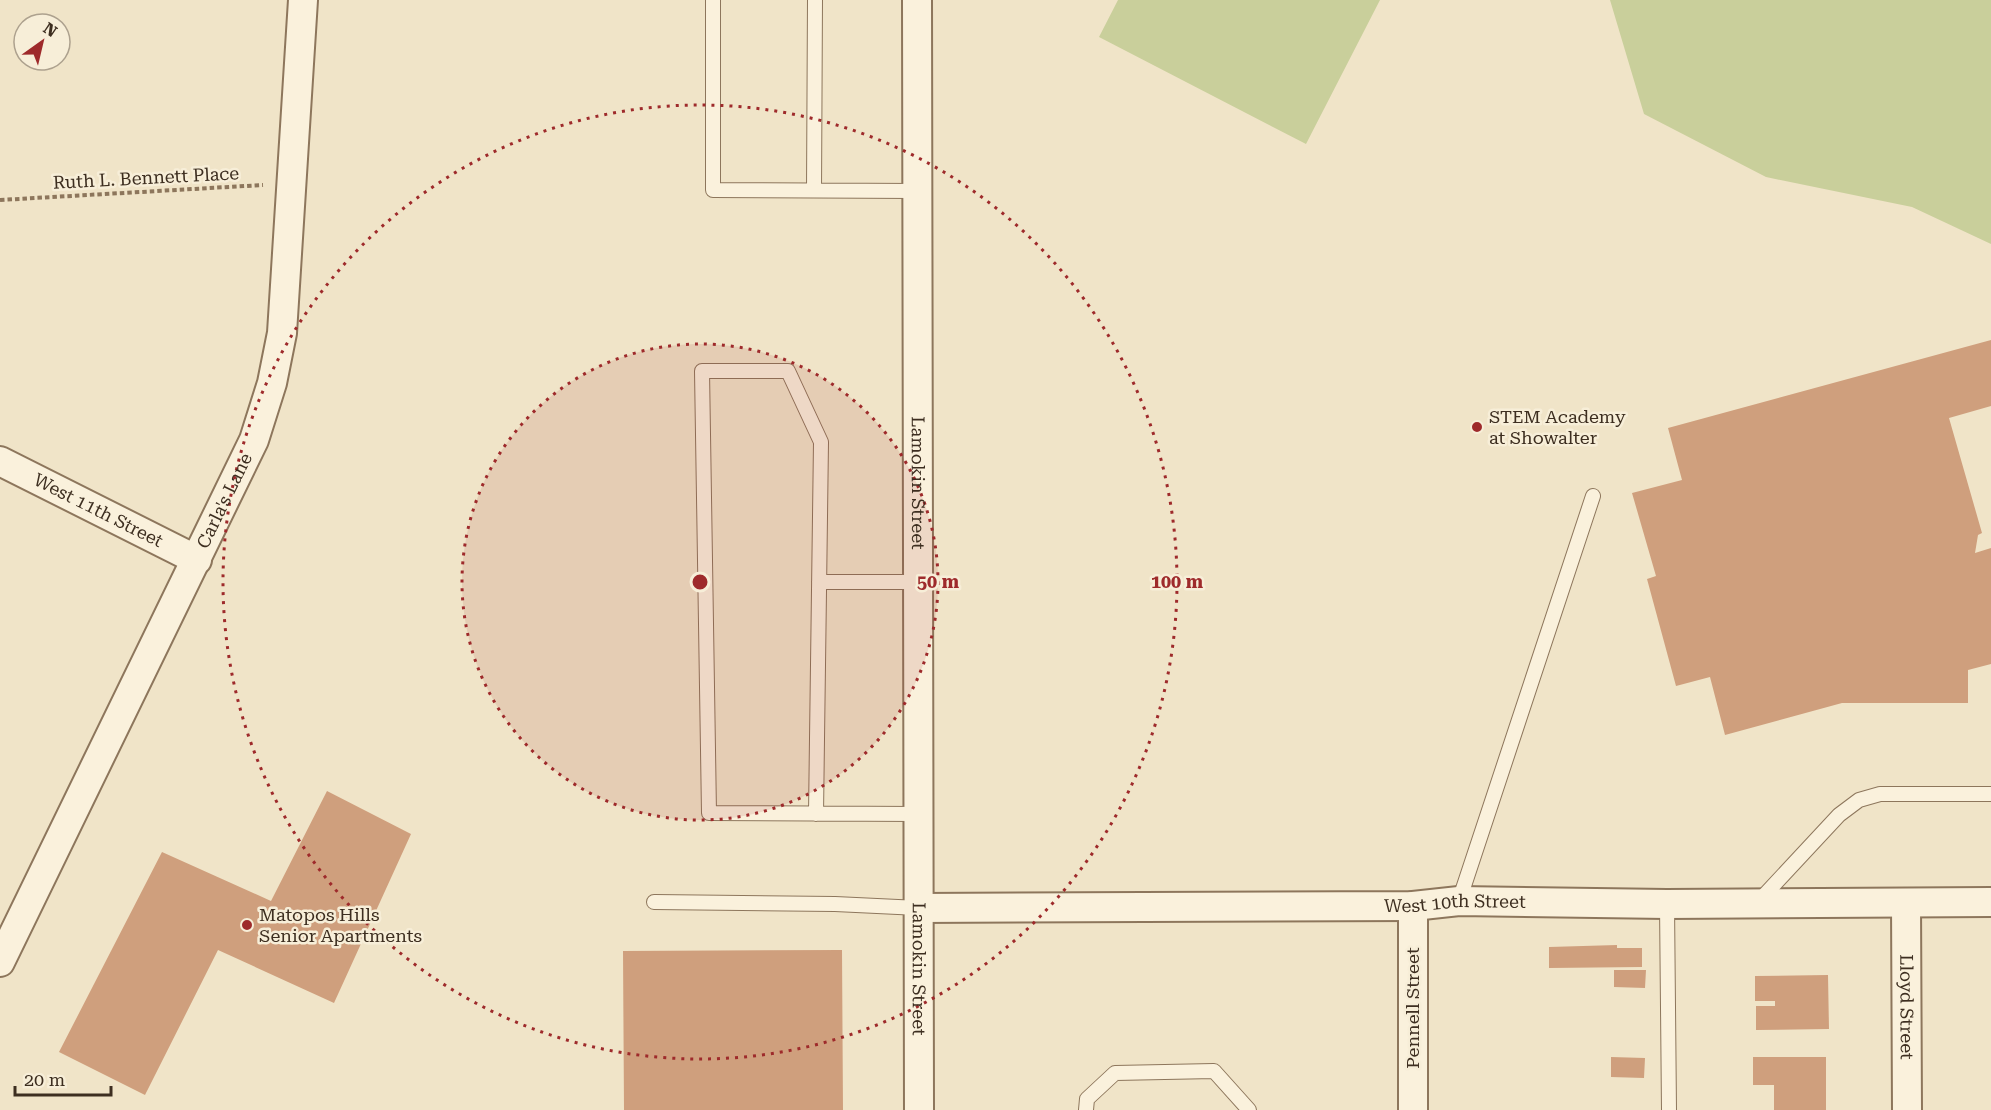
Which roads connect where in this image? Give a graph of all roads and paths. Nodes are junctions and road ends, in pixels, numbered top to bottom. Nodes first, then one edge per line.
1 (303, 0) edge
2 (713, 0) edge
3 (815, 0) edge
4 (917, 0) edge
5 (293, 183) junction
6 (813, 190) junction
7 (917, 191) junction
8 (0, 200) edge
9 (0, 461) edge
10 (1593, 496) dead end
11 (197, 560) junction
12 (819, 582) junction
13 (918, 582) junction
14 (1991, 794) edge
15 (816, 814) junction
16 (918, 814) junction
17 (1459, 901) junction
18 (654, 902) dead end
19 (1991, 902) edge
20 (1757, 903) junction
21 (1906, 903) junction
22 (1667, 904) junction
23 (1413, 906) junction
24 (919, 908) junction
25 (0, 962) edge
26 (919, 1110) edge
27 (1086, 1110) edge
28 (1249, 1110) edge
29 (1413, 1110) edge
30 (1669, 1110) edge
31 (1907, 1110) edge

1 - 5 street, Carla's Lane
2 - 6 lane
3 - 6 lane
4 - 7 street, Lamokin Street
5 - 8 path, Ruth L. Bennett Place
5 - 11 street, Carla's Lane
6 - 7 lane
7 - 13 street, Lamokin Street
9 - 11 street, West 11th Street
10 - 17 lane
11 - 25 street, Carla's Lane
12 - 13 lane
12 - 15 lane
12 - 15 lane
13 - 16 street, Lamokin Street
14 - 20 lane
15 - 16 lane
16 - 24 street, Lamokin Street
17 - 22 street, West 10th Street
17 - 23 street, West 10th Street
18 - 24 lane
19 - 21 street, West 10th Street
20 - 21 street, West 10th Street
20 - 22 street, West 10th Street
21 - 31 street, Lloyd Street
22 - 30 lane
23 - 24 street, West 10th Street
23 - 29 street, Pennell Street
24 - 26 street, Lamokin Street
27 - 28 lane

